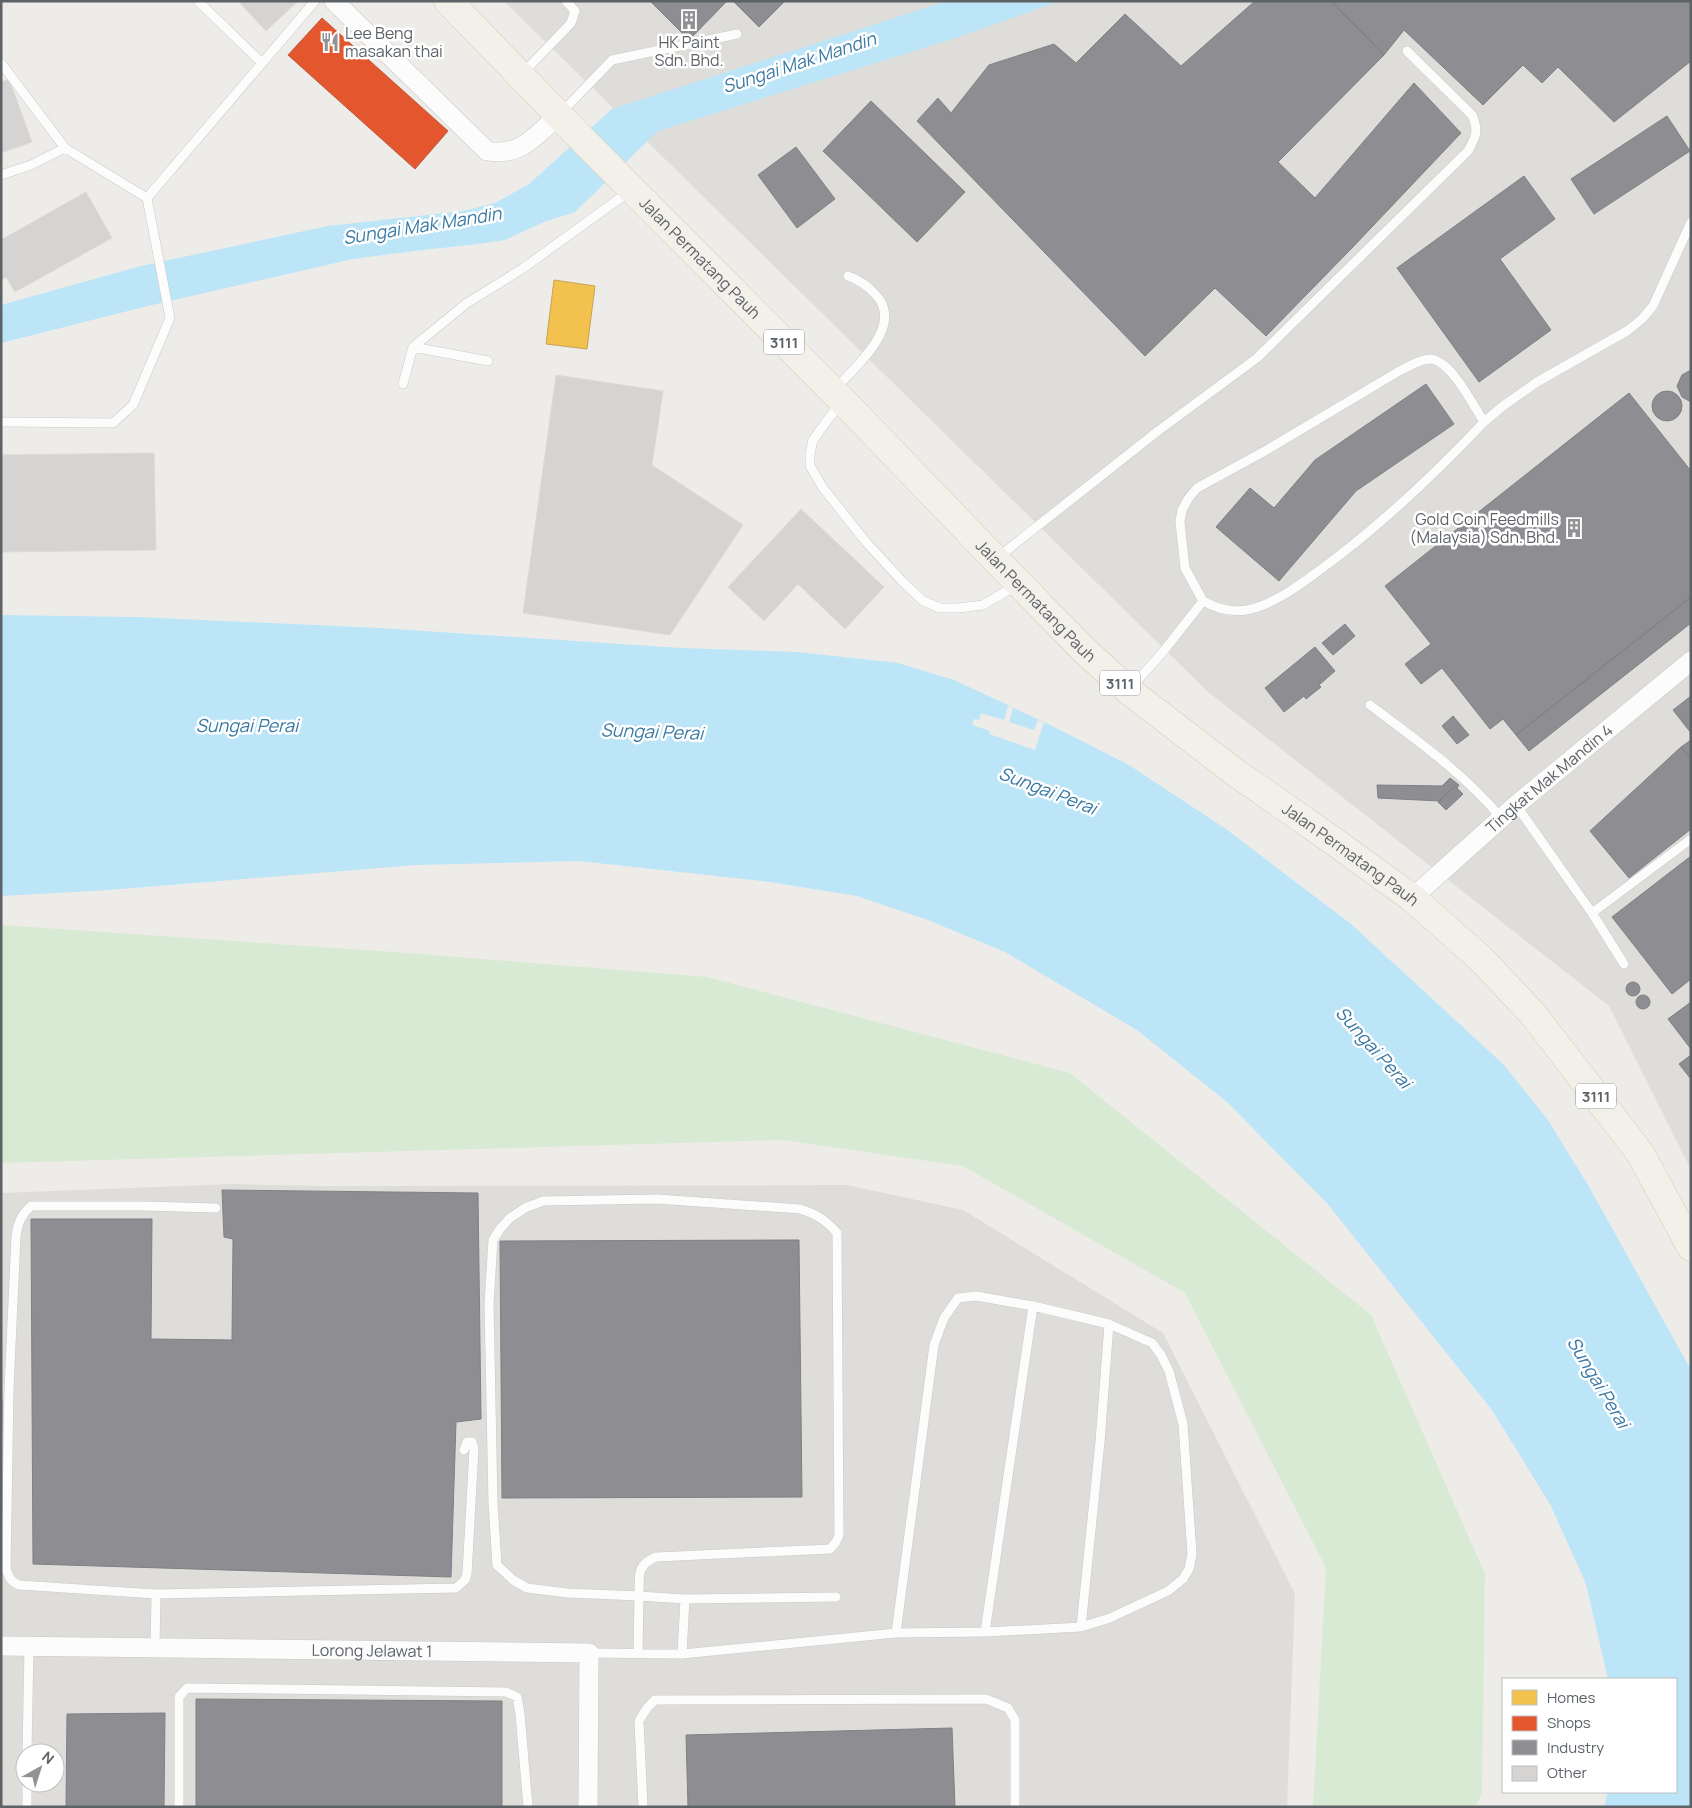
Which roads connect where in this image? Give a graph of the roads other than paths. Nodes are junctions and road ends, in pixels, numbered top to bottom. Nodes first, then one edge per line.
1 (198, 1) edge
2 (315, 1) edge
3 (334, 1) edge
4 (448, 1) edge
5 (566, 1) edge
6 (578, 1) edge
7 (575, 11) junction
8 (736, 34) dead end
9 (1407, 52) dead end
10 (1, 63) edge
11 (262, 63) junction
12 (520, 76) junction
13 (559, 115) junction
14 (65, 148) junction
15 (1, 175) edge
16 (630, 186) junction
17 (147, 198) junction
18 (1691, 222) edge
19 (848, 276) dead end
20 (413, 348) junction
21 (488, 361) dead end
22 (403, 384) dead end
23 (838, 396) junction
24 (1, 422) edge
25 (1484, 422) junction
26 (995, 560) junction
27 (1019, 584) junction
28 (1204, 601) junction
29 (1691, 661) edge
30 (1129, 691) junction
31 (1370, 705) dead end
32 (1516, 805) junction
33 (1501, 818) junction
34 (1691, 839) edge
35 (1412, 898) junction
36 (1592, 913) junction
37 (1624, 964) dead end
38 (216, 1208) dead end
39 (1691, 1247) edge
40 (1033, 1306) junction
41 (1109, 1324) junction
42 (464, 1450) dead end
43 (156, 1594) junction
44 (639, 1596) junction
45 (836, 1597) dead end
46 (686, 1599) junction
47 (1081, 1627) junction
48 (984, 1632) junction
49 (896, 1633) junction
50 (1, 1646) edge
51 (29, 1647) junction
52 (155, 1648) junction
53 (590, 1653) junction
54 (638, 1654) junction
55 (682, 1654) junction
56 (28, 1743) edge
57 (27, 1793) edge
58 (27, 1807) edge
59 (179, 1807) edge
60 (528, 1807) edge
61 (588, 1807) edge
62 (644, 1807) edge
63 (1014, 1807) edge

1 - 11 lane
2 - 11 lane
3 - 13 street
4 - 12 main road, Jalan Permatang Pauh / 3111
5 - 7 lane
6 - 7 lane
7 - 12 lane
8 - 13 lane
9 - 26 lane
10 - 14 lane
11 - 17 lane
12 - 13 main road, Jalan Permatang Pauh / 3111
13 - 16 main road, Jalan Permatang Pauh / 3111
14 - 15 lane
14 - 17 lane
16 - 20 lane
16 - 23 main road, Jalan Permatang Pauh / 3111
17 - 24 lane
18 - 25 lane
19 - 23 lane
20 - 21 lane
20 - 22 lane
23 - 26 main road, Jalan Permatang Pauh / 3111
23 - 27 lane
25 - 28 lane
25 - 28 lane
26 - 27 main road, Jalan Permatang Pauh / 3111
27 - 30 main road, Jalan Permatang Pauh / 3111
28 - 30 lane
29 - 32 street, Tingkat Mak Mandin 4
30 - 35 main road, Jalan Permatang Pauh / 3111
31 - 33 lane
32 - 33 street, Tingkat Mak Mandin 4
32 - 36 lane
33 - 35 street, Tingkat Mak Mandin 4
34 - 36 lane
35 - 39 main road, Jalan Permatang Pauh / 3111
36 - 37 lane
38 - 43 lane
40 - 41 lane
40 - 48 lane
40 - 49 lane
41 - 47 lane
41 - 47 lane
42 - 43 lane
43 - 52 lane
44 - 44 lane
44 - 46 lane
44 - 54 lane
45 - 46 lane
46 - 55 lane
47 - 48 lane
48 - 49 lane
49 - 55 lane
50 - 51 street, Lorong Jelawat 1
51 - 52 street, Lorong Jelawat 1
51 - 56 lane
52 - 53 street, Lorong Jelawat 1
53 - 54 lane
53 - 61 street
54 - 55 lane
57 - 58 lane
59 - 60 lane
62 - 63 lane

